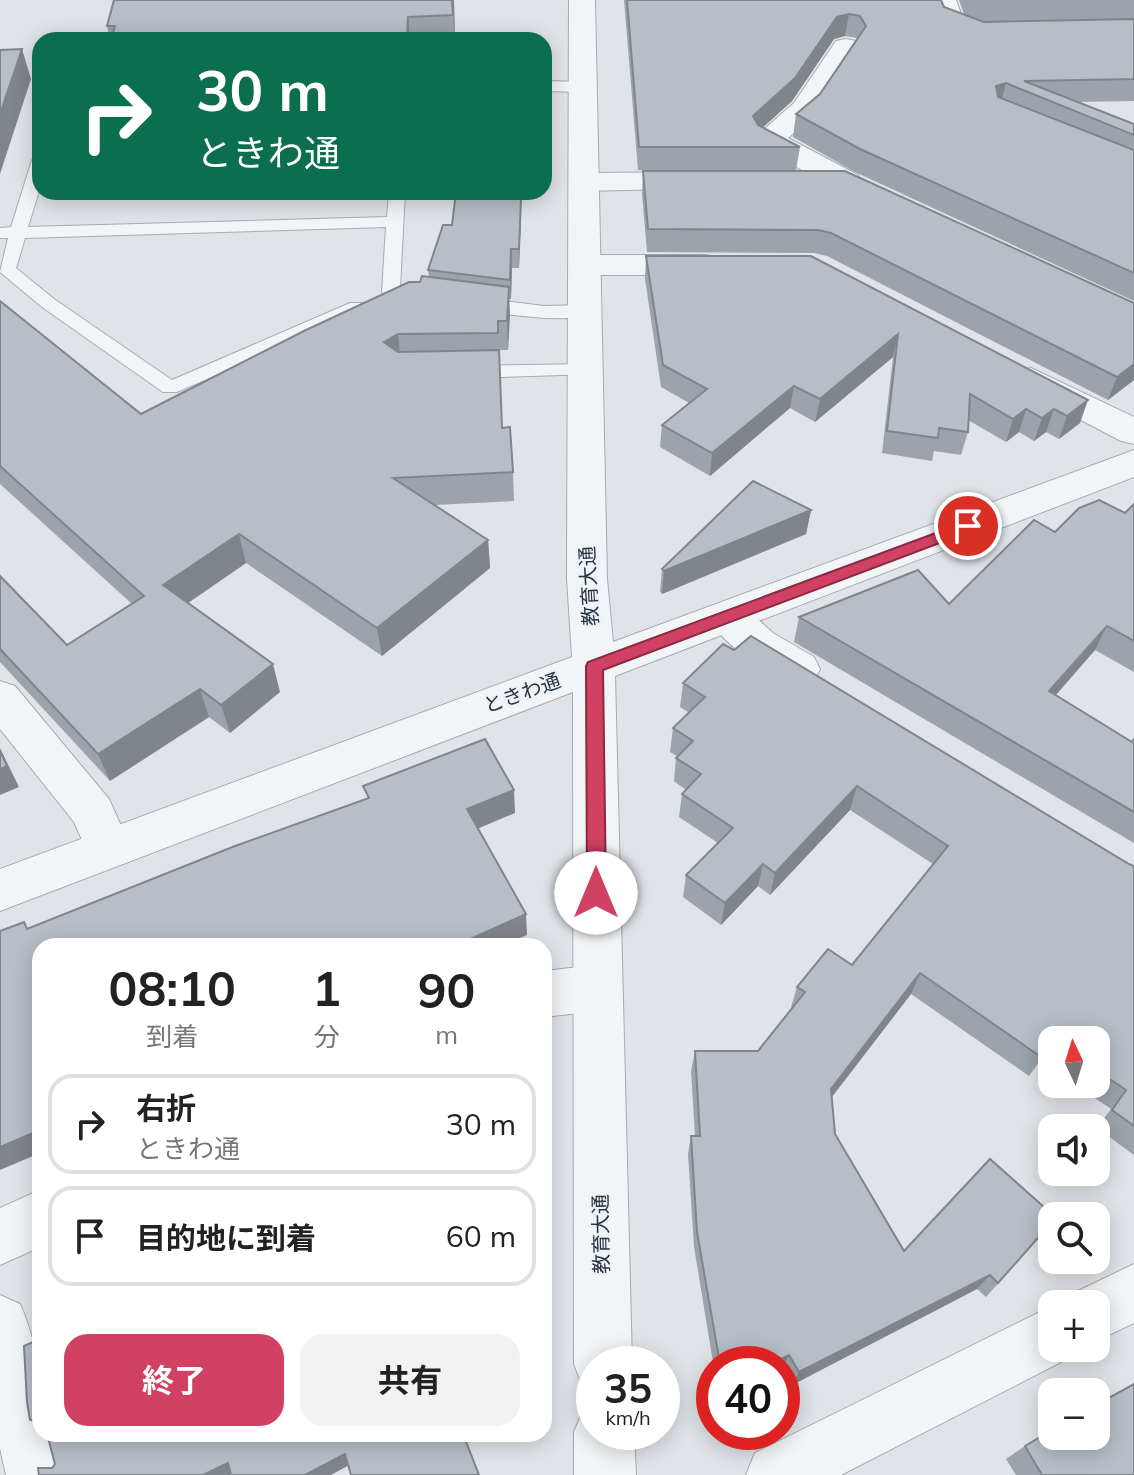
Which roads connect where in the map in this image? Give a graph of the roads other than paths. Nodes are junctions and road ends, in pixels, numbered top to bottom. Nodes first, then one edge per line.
1 (582, 0) edge
2 (943, 0) edge
3 (1011, 33) edge
4 (846, 47) dead end
5 (564, 86) edge
6 (32, 179) edge
7 (736, 181) edge
8 (784, 181) edge
9 (584, 182) junction
10 (397, 200) edge
11 (396, 222) junction
12 (9, 232) edge
13 (585, 265) junction
14 (737, 265) edge
15 (3, 270) edge
16 (391, 292) junction
17 (437, 298) edge
18 (468, 302) edge
19 (585, 311) junction
20 (1007, 366) edge
21 (586, 370) junction
22 (448, 372) edge
23 (1134, 432) edge
24 (1134, 463) edge
25 (728, 617) junction
26 (594, 666) junction
27 (838, 693) edge
28 (0, 698) edge
29 (108, 848) junction
30 (0, 890) edge
31 (597, 988) junction
32 (552, 993) edge
33 (32, 1222) edge
34 (0, 1237) edge
35 (1134, 1293) edge
36 (1110, 1305) edge
37 (0, 1324) edge
38 (1038, 1342) edge
39 (603, 1346) edge
40 (604, 1450) edge
41 (37, 1475) edge
42 (605, 1475) edge
43 (777, 1475) edge

1 - 5 street, 教育大通
2 - 3 street
4 - 8 street
5 - 9 street, 教育大通
6 - 12 lane
7 - 9 street
9 - 13 street, 教育大通
10 - 11 lane
11 - 12 lane
11 - 16 lane
12 - 15 lane
13 - 14 street
13 - 19 street, 教育大通
15 - 16 lane
16 - 17 lane
18 - 19 lane
19 - 21 street, 教育大通
20 - 23 street
21 - 22 lane
21 - 26 street, 教育大通
24 - 25 street, ときわ通
25 - 26 street, ときわ通
25 - 27 street
26 - 29 street, ときわ通
26 - 31 street, 教育大通
28 - 29 street
29 - 30 street, ときわ通
31 - 32 street
31 - 39 street, 教育大通
33 - 34 street
35 - 36 street
37 - 41 street
38 - 43 street
40 - 42 street

